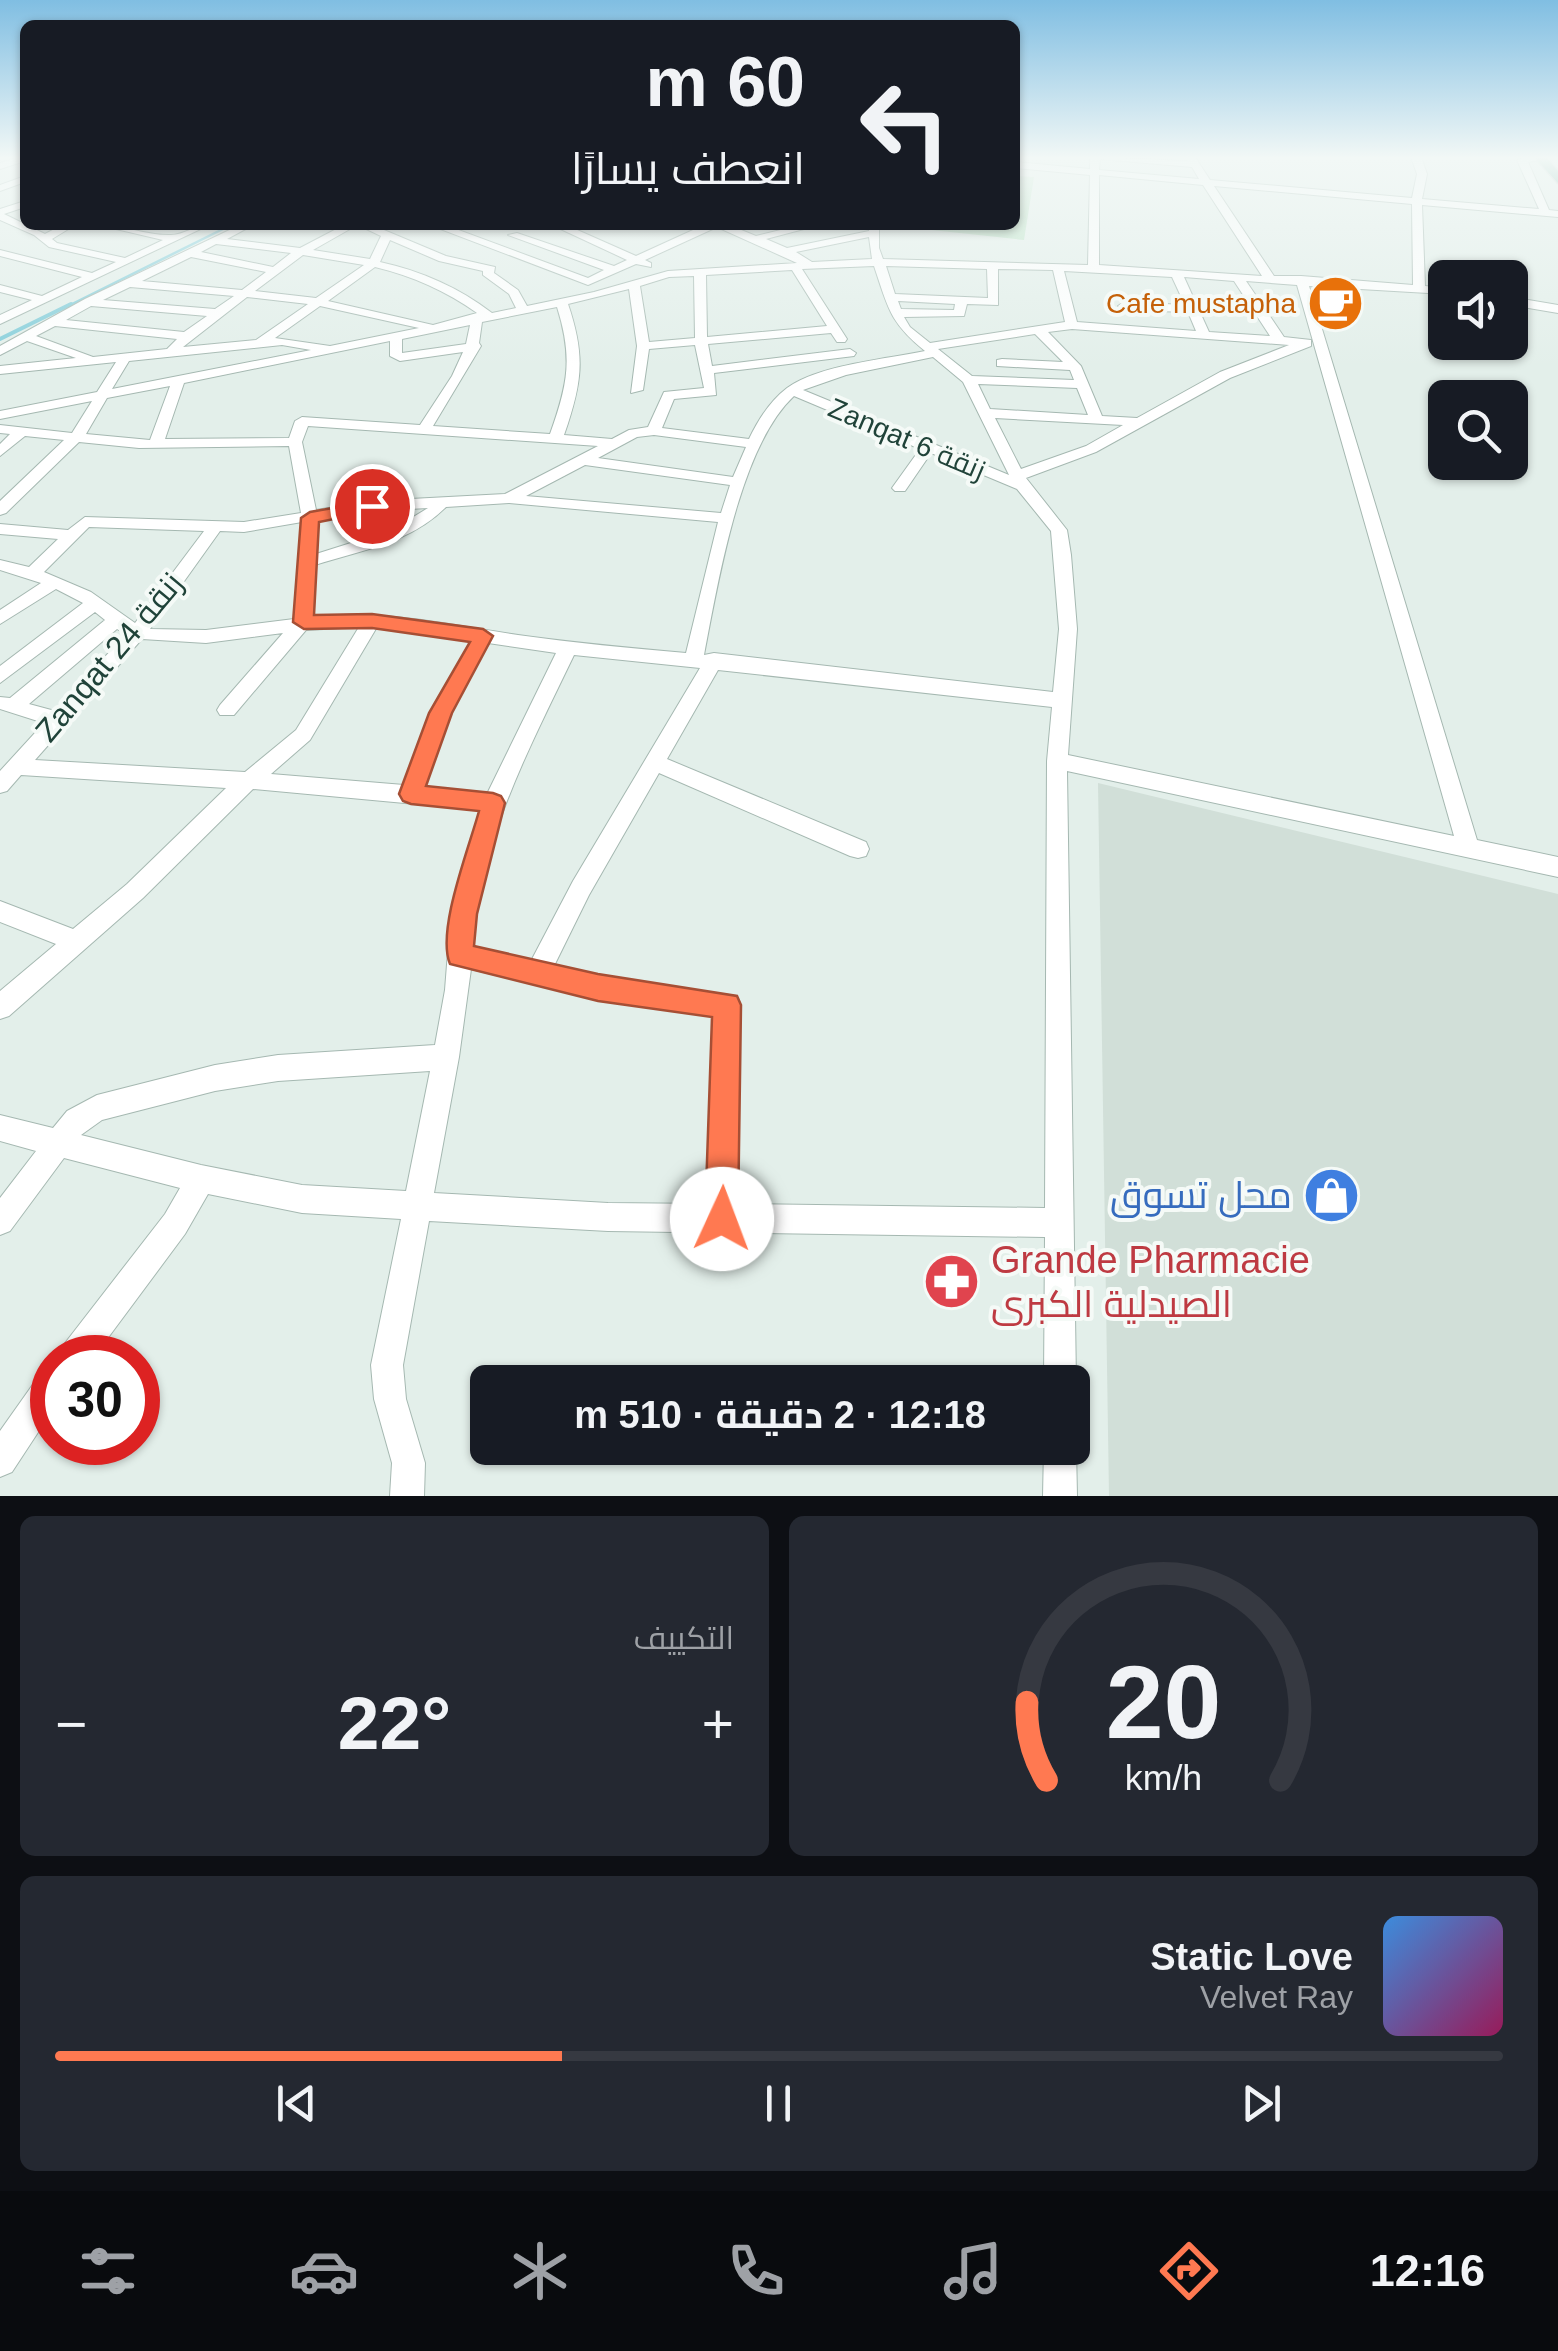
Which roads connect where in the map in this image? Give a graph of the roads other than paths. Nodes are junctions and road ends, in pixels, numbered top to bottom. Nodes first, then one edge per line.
1 (1093, 227) edge
2 (1236, 227) edge
3 (1418, 227) edge
4 (34, 230) edge
5 (61, 230) edge
6 (129, 230) edge
7 (191, 230) edge
8 (237, 230) edge
9 (344, 230) edge
10 (376, 230) edge
11 (447, 230) edge
12 (523, 230) edge
13 (705, 230) edge
14 (730, 230) edge
15 (793, 230) edge
16 (870, 230) edge
17 (874, 230) edge
18 (571, 231) edge
19 (387, 234) junction
20 (513, 235) junction
21 (46, 238) junction
22 (174, 239) junction
23 (755, 239) junction
24 (214, 241) junction
25 (492, 247) junction
26 (359, 250) dead end
27 (786, 251) junction
28 (190, 252) junction
29 (0, 253) edge
30 (299, 253) junction
31 (640, 261) junction
32 (878, 261) junction
33 (126, 262) junction
34 (370, 263) junction
35 (992, 264) junction
36 (795, 266) junction
37 (810, 266) junction
38 (1058, 267) junction
39 (1093, 268) junction
40 (276, 271) junction
41 (616, 271) junction
42 (700, 272) junction
43 (1176, 272) junction
44 (668, 274) junction
45 (94, 276) junction
46 (1237, 276) junction
47 (1269, 278) junction
48 (1300, 280) junction
49 (589, 282) junction
50 (128, 283) junction
51 (634, 284) junction
52 (1419, 287) junction
53 (0, 288) edge
54 (1428, 288) edge
55 (608, 292) junction
56 (244, 293) junction
57 (44, 300) junction
58 (89, 302) junction
59 (561, 302) junction
60 (316, 304) junction
61 (1528, 304) edge
62 (892, 305) junction
63 (1124, 306) dead end
64 (1558, 308) edge
65 (523, 309) junction
66 (1192, 310) junction
67 (217, 314) junction
68 (482, 316) junction
69 (0, 320) edge
70 (54, 322) junction
71 (1072, 325) junction
72 (432, 327) junction
73 (1036, 328) junction
74 (835, 329) junction
75 (187, 336) junction
76 (1204, 336) junction
77 (396, 337) junction
78 (14, 338) edge
79 (1279, 340) junction
80 (701, 342) junction
81 (259, 343) junction
82 (1315, 344) junction
83 (475, 346) junction
84 (642, 346) junction
85 (330, 350) junction
86 (931, 350) junction
87 (0, 351) edge
88 (172, 352) junction
89 (850, 354) junction
90 (125, 357) junction
91 (95, 360) junction
92 (1002, 363) dead end
93 (1075, 366) junction
94 (0, 370) edge
95 (709, 370) junction
96 (862, 370) junction
97 (969, 380) junction
98 (178, 382) junction
99 (1085, 384) junction
100 (636, 390) dead end
101 (792, 390) junction
102 (105, 396) junction
103 (988, 413) junction
104 (0, 415) edge
105 (1096, 417) junction
106 (1138, 422) junction
107 (424, 429) junction
108 (0, 430) edge
109 (22, 431) junction
110 (654, 432) junction
111 (78, 435) junction
112 (556, 439) junction
113 (294, 442) junction
114 (612, 443) junction
115 (156, 444) junction
116 (755, 444) junction
117 (927, 449) junction
118 (0, 452) edge
119 (582, 460) junction
120 (1020, 481) junction
121 (738, 482) junction
122 (900, 488) dead end
123 (508, 499) junction
124 (442, 502) junction
125 (0, 510) edge
126 (310, 518) junction
127 (726, 518) junction
128 (215, 527) junction
129 (0, 530) edge
130 (69, 536) junction
131 (308, 562) junction
132 (0, 565) edge
133 (32, 574) junction
134 (54, 582) junction
135 (96, 603) junction
136 (0, 618) edge
137 (117, 620) junction
138 (372, 621) junction
139 (304, 622) junction
140 (138, 632) junction
141 (483, 636) junction
142 (568, 648) junction
143 (704, 659) junction
144 (0, 676) edge
145 (1064, 701) junction
146 (7, 704) edge
147 (226, 710) dead end
148 (59, 720) junction
149 (1057, 761) junction
150 (655, 763) junction
151 (16, 768) junction
152 (247, 780) junction
153 (0, 785) edge
154 (411, 794) junction
155 (493, 803) junction
156 (1468, 848) junction
157 (858, 850) dead end
158 (1558, 868) edge
159 (0, 912) edge
160 (76, 941) junction
161 (460, 956) junction
162 (537, 974) junction
163 (0, 1008) edge
164 (446, 1057) junction
165 (0, 1128) edge
166 (60, 1144) junction
167 (201, 1180) junction
168 (419, 1208) junction
169 (722, 1219) junction
170 (0, 1220) edge
171 (1059, 1223) junction
172 (91, 1335) edge
173 (1060, 1365) edge
174 (30, 1416) edge
175 (0, 1460) edge
176 (1060, 1465) edge
177 (407, 1496) edge
178 (1060, 1496) edge

1 - 39 street
2 - 47 street
3 - 52 street
4 - 21 street
5 - 21 street
6 - 22 street
7 - 22 street
8 - 24 street
9 - 30 street
10 - 19 street
11 - 25 street
12 - 20 street
13 - 31 street
14 - 23 street
15 - 23 street
16 - 27 street
17 - 32 street
18 - 31 street
19 - 34 street
19 - 65 street
20 - 25 street
20 - 41 street
21 - 33 street
22 - 33 street
23 - 27 street
24 - 28 street
24 - 30 street
25 - 49 street
26 - 34 street
27 - 37 street
28 - 40 street
28 - 50 street
29 - 45 street
30 - 34 street
30 - 40 street
31 - 41 street
31 - 44 street
32 - 35 street
32 - 37 street
32 - 62 street
33 - 45 street
34 - 60 street
34 - 68 street
35 - 38 street
35 - 62 street
36 - 37 street
36 - 42 street
36 - 74 street
38 - 39 street
38 - 71 street
39 - 43 street
40 - 56 street
41 - 49 street
42 - 44 street
42 - 80 street
43 - 46 street
43 - 66 street
44 - 51 street
45 - 57 street
46 - 47 street
46 - 79 street
47 - 48 street
48 - 52 street
48 - 82 street
49 - 55 street
50 - 56 street
50 - 58 street
51 - 55 street
51 - 84 street
52 - 54 street
53 - 57 street
55 - 59 street
56 - 60 street
56 - 67 street
57 - 69 street
58 - 67 street
58 - 70 street
59 - 65 street
59 - 112 street
60 - 72 street
60 - 81 street
61 - 64 street
62 - 86 street
63 - 66 street
65 - 68 street
66 - 76 street
67 - 75 street
68 - 72 street
68 - 83 street
70 - 75 street
70 - 78 street
71 - 73 street
71 - 76 street
72 - 77 street
73 - 86 street
73 - 93 street
74 - 80 street
74 - 89 street
75 - 88 street
76 - 79 street
77 - 83 street
77 - 85 street
78 - 87 street
78 - 91 street
79 - 82 street
80 - 84 street
80 - 95 street
81 - 85 street
81 - 88 street
82 - 106 street
82 - 156 street
83 - 107 street
84 - 100 street
85 - 98 street
86 - 96 street
86 - 97 street
88 - 90 street
89 - 95 street
89 - 96 street
90 - 91 street
90 - 102 street
91 - 94 street
92 - 93 street
93 - 99 street
95 - 110 street
96 - 101 street
97 - 99 street
97 - 103 street
98 - 102 street
98 - 115 street
99 - 105 street
101 - 116 street
101 - 117 street, Zanqat 6 زنقة
102 - 104 street
102 - 111 street
103 - 105 street
103 - 120 street
105 - 106 street
106 - 120 street
107 - 112 street
107 - 113 street
108 - 109 street
109 - 111 street
109 - 118 street
110 - 114 street
110 - 116 street
111 - 115 street
111 - 125 street
112 - 114 street
113 - 115 street
113 - 126 street
114 - 119 street
116 - 121 street
117 - 120 street, Zanqat 6 زنقة
117 - 122 street
119 - 121 street
119 - 123 street
120 - 145 street
121 - 127 street
123 - 124 street
123 - 127 street
124 - 126 street
124 - 131 street
126 - 128 street
126 - 131 street
127 - 143 street
128 - 130 street
128 - 140 street, Zanqat 24 زنقة
129 - 130 street
130 - 133 street
131 - 139 street
132 - 133 street
133 - 134 street
134 - 135 street
134 - 136 street
135 - 137 street
135 - 144 street
137 - 140 street
137 - 146 street
138 - 139 street
138 - 141 street
138 - 152 street
139 - 140 street
139 - 147 street
140 - 148 street, Zanqat 24 زنقة
141 - 142 street
141 - 154 street
142 - 143 street
142 - 155 street
143 - 145 street
143 - 150 street
145 - 149 street
146 - 148 street
148 - 151 street, Zanqat 24 زنقة
149 - 156 street
149 - 171 street
150 - 157 street
150 - 162 street
151 - 152 street
151 - 153 street, Zanqat 24 زنقة
152 - 154 street
152 - 160 street
154 - 155 street
155 - 161 street
156 - 158 street
159 - 160 street
160 - 163 street
161 - 162 street
161 - 164 street
162 - 169 street
164 - 166 street
164 - 168 street
165 - 166 street
166 - 167 street
166 - 170 street
167 - 168 street
167 - 172 street
168 - 169 street
168 - 177 street
169 - 171 street
171 - 173 street
174 - 175 street
176 - 178 street

